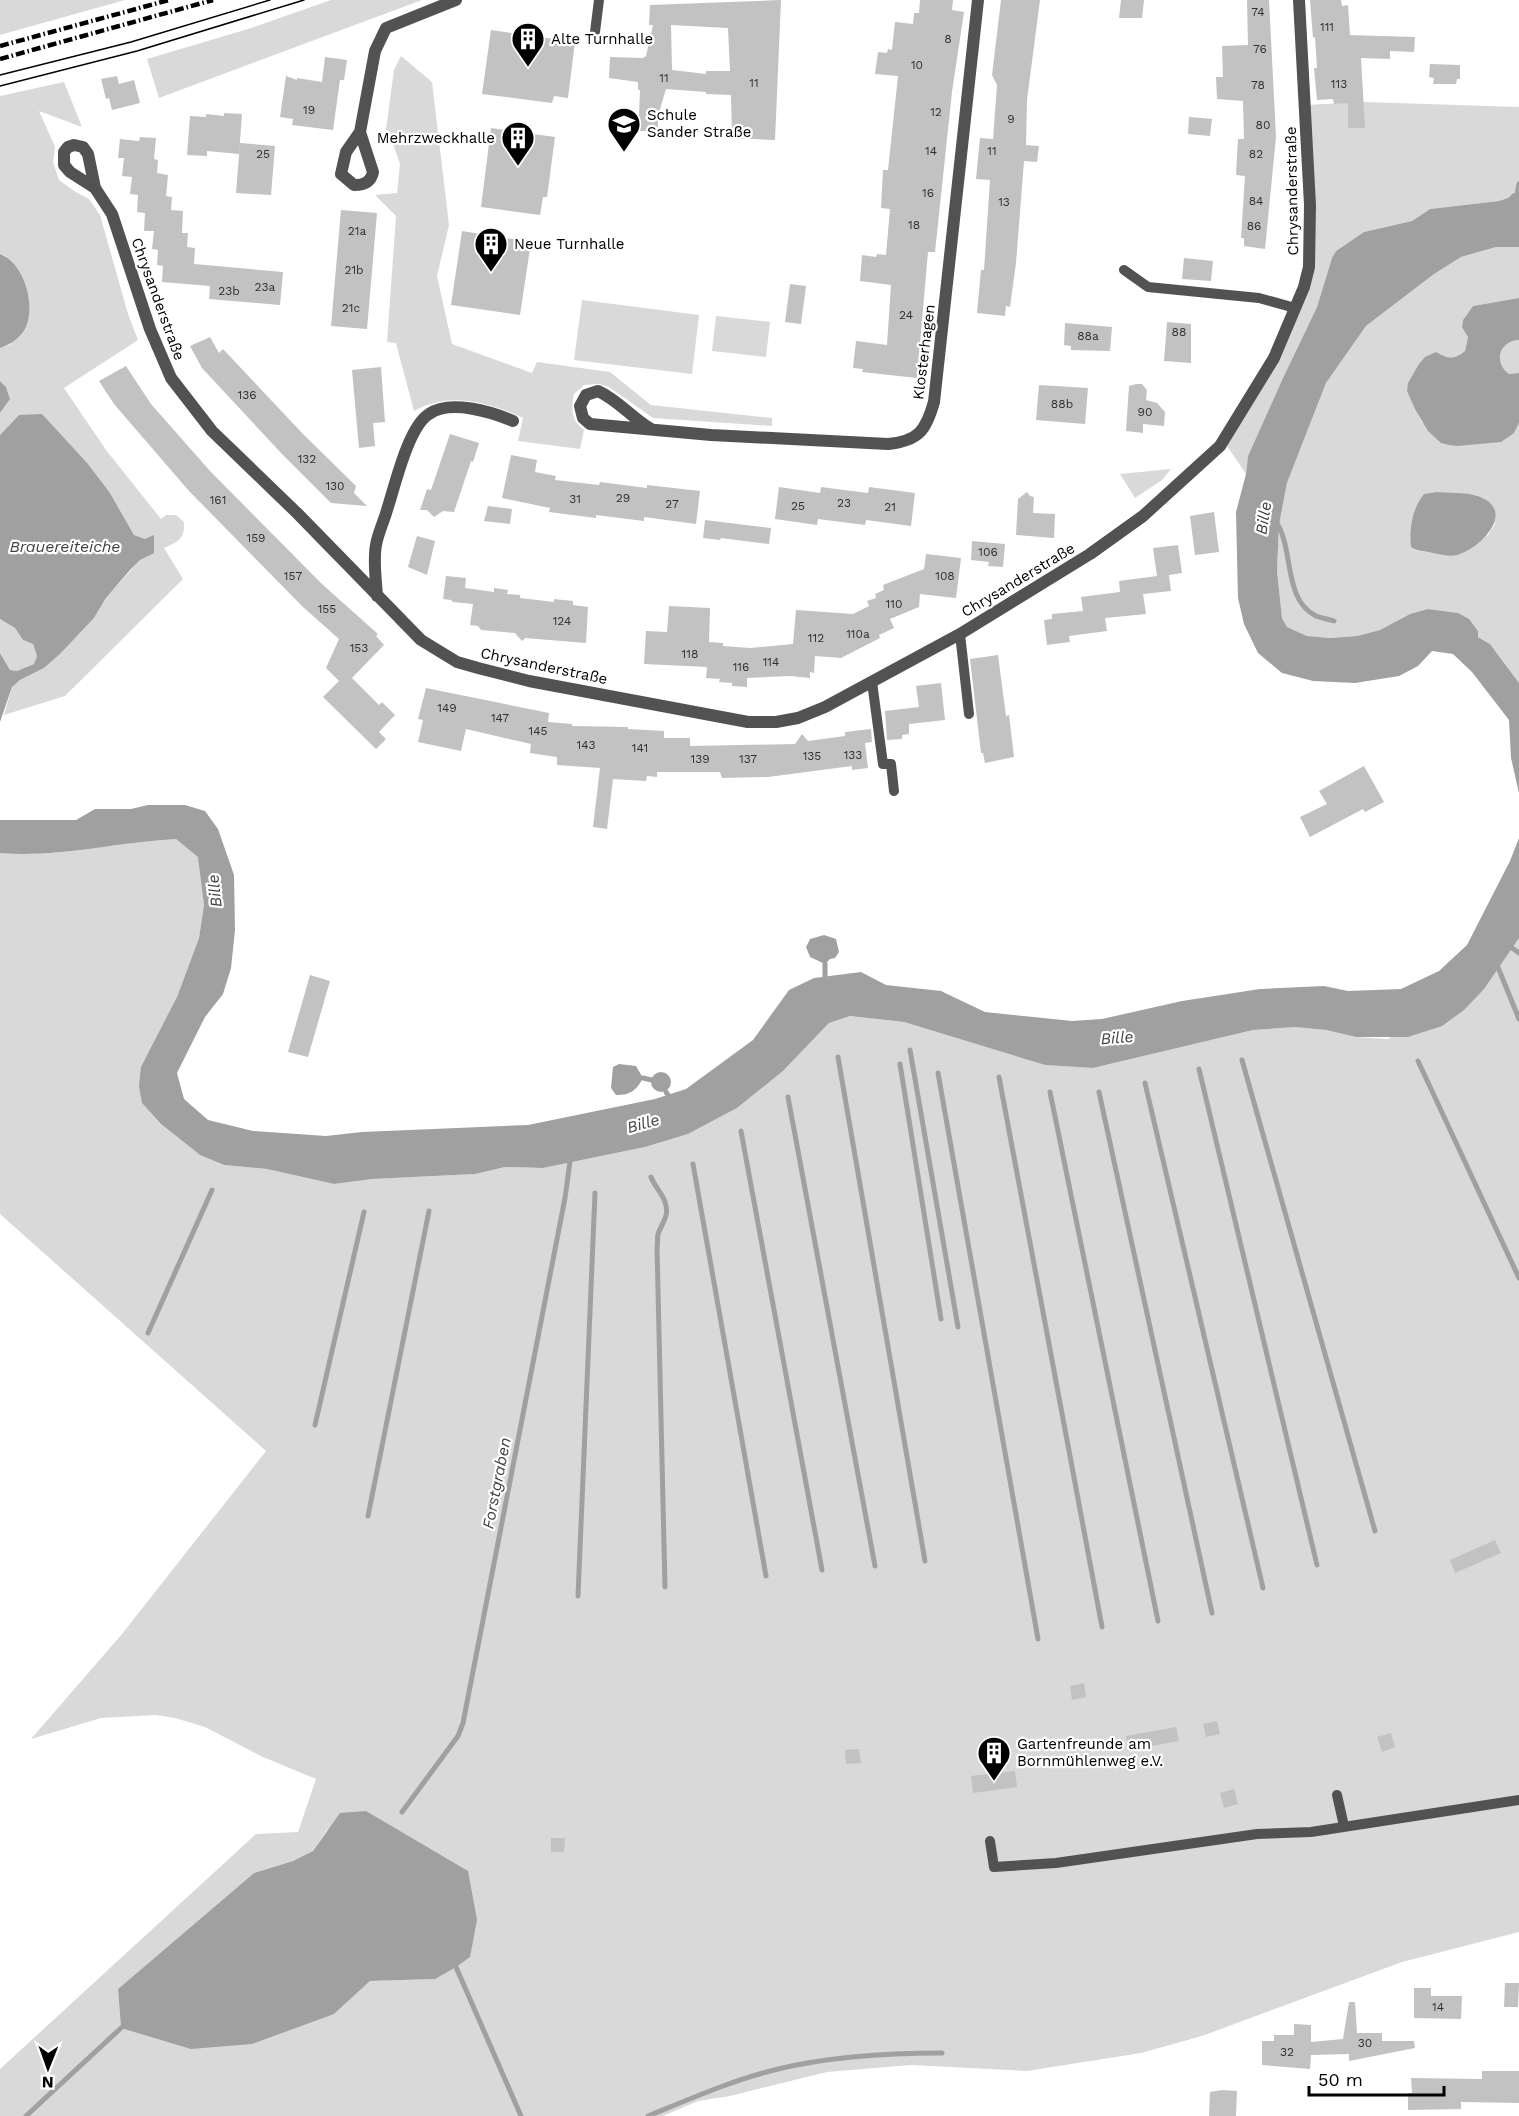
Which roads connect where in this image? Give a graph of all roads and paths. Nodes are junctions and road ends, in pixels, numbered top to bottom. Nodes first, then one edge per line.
1 (456, 0) edge
2 (599, 0) edge
3 (978, 0) edge
4 (1299, 0) edge
5 (595, 32) dead end
6 (360, 132) dead end
7 (95, 188) dead end
8 (1124, 270) dead end
9 (1295, 308) junction
10 (513, 421) dead end
11 (651, 429) junction
12 (377, 596) junction
13 (960, 633) junction
14 (872, 682) junction
15 (969, 714) dead end
16 (894, 791) dead end
17 (1337, 1795) dead end
18 (1519, 1800) edge
19 (1344, 1826) junction
20 (990, 1841) dead end

1 - 6 street
2 - 5 lane
3 - 11 street, Klosterhagen
4 - 9 street, Chrysanderstraße
7 - 12 street, Chrysanderstraße
8 - 9 lane
9 - 13 street, Chrysanderstraße
10 - 12 street
11 - 11 street, Klosterhagen
12 - 14 street, Chrysanderstraße
13 - 14 street, Chrysanderstraße
13 - 15 lane
14 - 16 lane
17 - 19 lane
18 - 19 lane
19 - 20 lane

